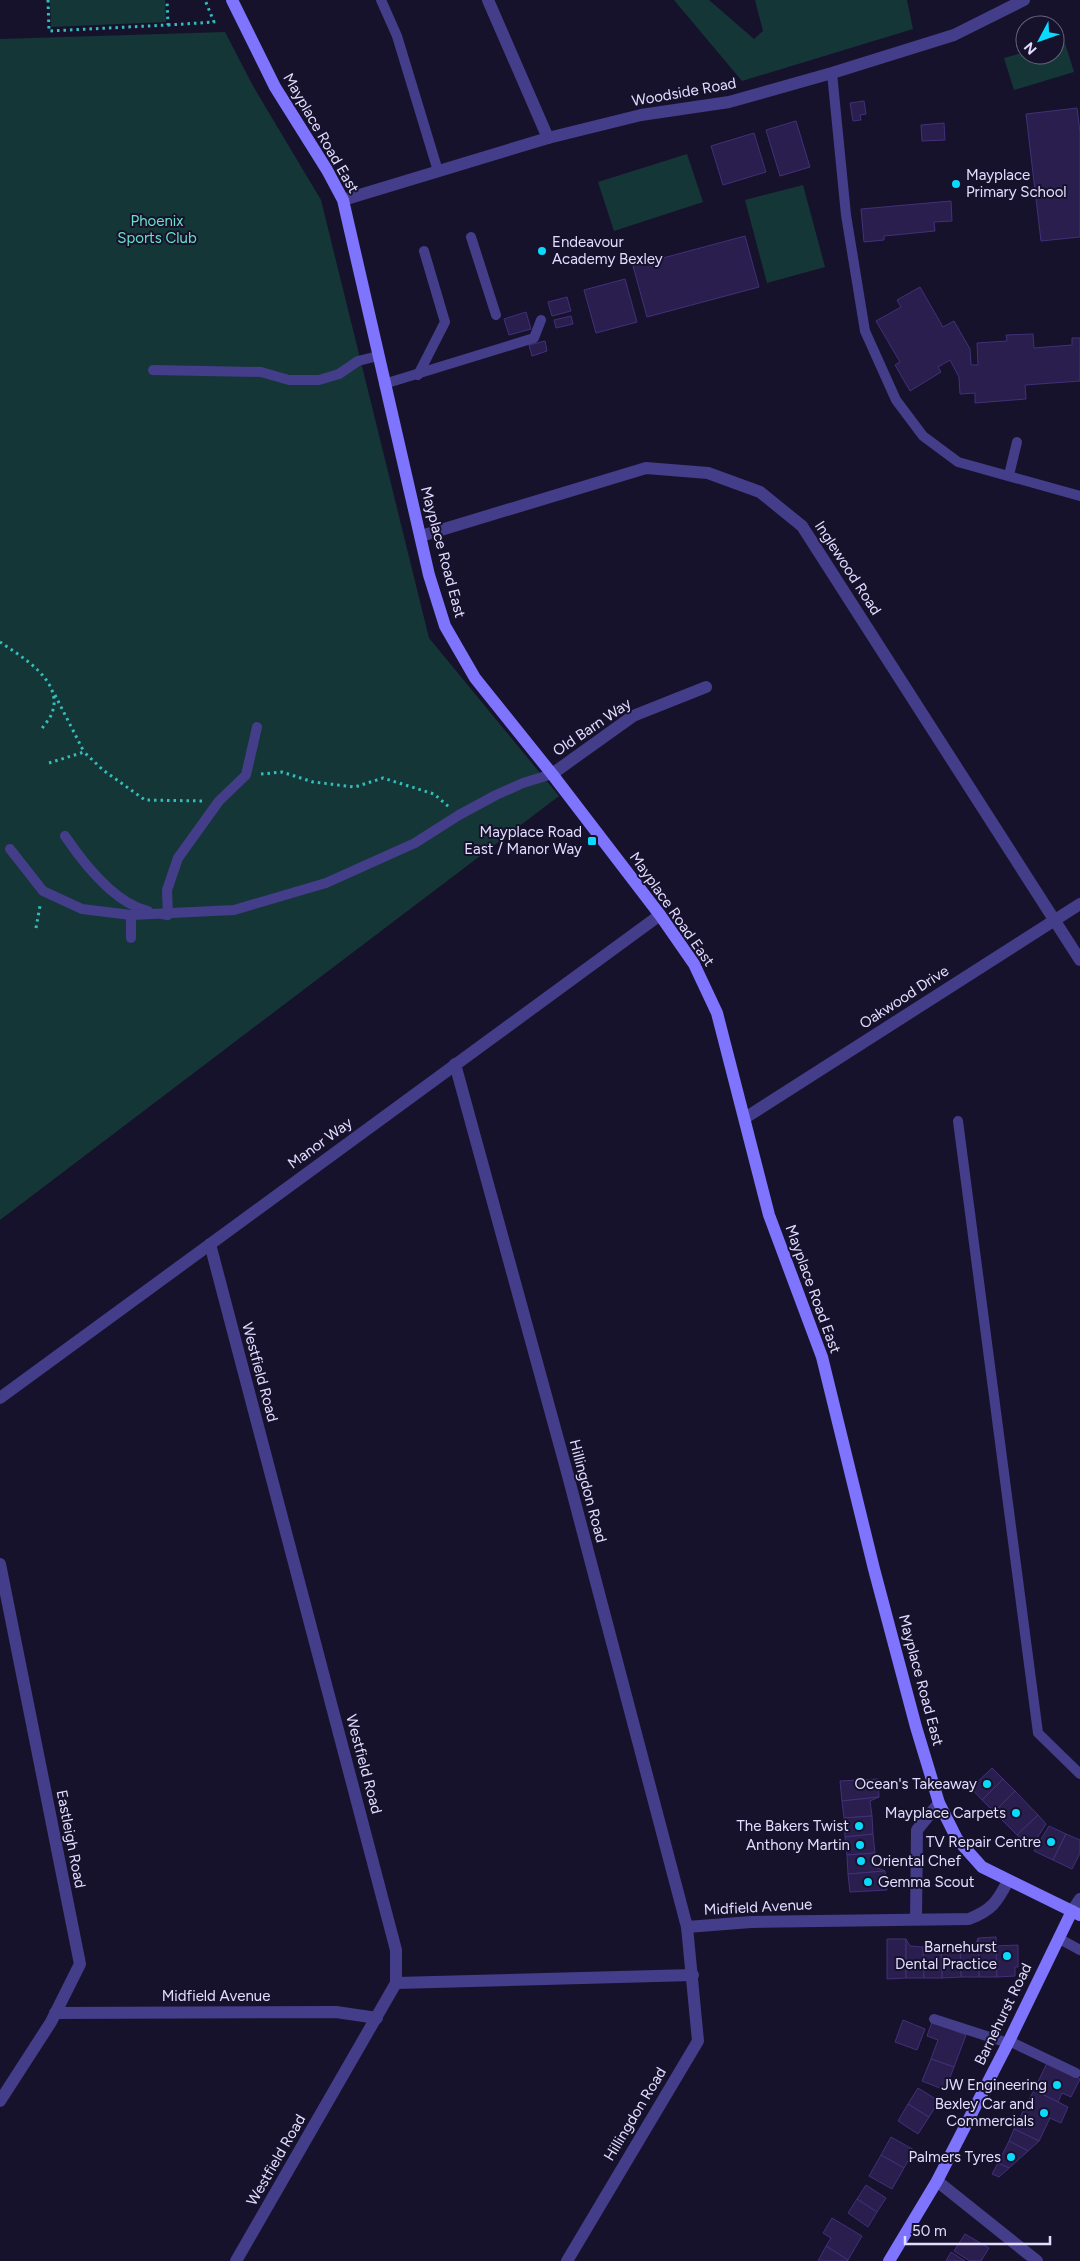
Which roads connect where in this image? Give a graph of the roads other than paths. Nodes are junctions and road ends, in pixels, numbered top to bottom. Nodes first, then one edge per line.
1 (232, 0) edge
2 (381, 0) edge
3 (488, 0) edge
4 (1024, 0) edge
5 (832, 73) junction
6 (548, 138) junction
7 (438, 171) junction
8 (343, 200) junction
9 (470, 237) dead end
10 (424, 252) dead end
11 (496, 315) dead end
12 (541, 320) dead end
13 (378, 356) junction
14 (152, 370) dead end
15 (418, 375) junction
16 (384, 384) junction
17 (1017, 442) dead end
18 (1009, 476) junction
19 (1080, 496) edge
20 (421, 536) junction
21 (706, 687) dead end
22 (257, 727) dead end
23 (552, 774) junction
24 (64, 836) dead end
25 (10, 849) dead end
26 (1080, 904) edge
27 (131, 915) junction
28 (168, 915) junction
29 (660, 915) junction
30 (1054, 920) junction
31 (131, 938) dead end
32 (1080, 960) edge
33 (455, 1064) junction
34 (744, 1118) junction
35 (958, 1121) dead end
36 (210, 1244) junction
37 (0, 1398) edge
38 (0, 1564) edge
39 (1080, 1774) edge
40 (939, 1803) junction
41 (1008, 1881) junction
42 (1080, 1899) edge
43 (1076, 1913) edge
44 (916, 1918) junction
45 (687, 1927) junction
46 (1058, 1938) junction
47 (1080, 1950) edge
48 (693, 1975) junction
49 (396, 1983) junction
50 (55, 2013) junction
51 (376, 2018) junction
52 (934, 2019) dead end
53 (1008, 2042) junction
54 (1076, 2073) dead end
55 (0, 2101) edge
56 (937, 2181) junction
57 (236, 2261) edge
58 (566, 2261) edge
59 (889, 2261) edge
60 (1037, 2261) edge

1 - 8 street, Mayplace Road East
2 - 7 lane
3 - 6 street
4 - 5 street, Woodside Road
5 - 6 street, Woodside Road
5 - 18 lane
6 - 7 street, Woodside Road
7 - 8 street, Woodside Road
8 - 13 street, Mayplace Road East
9 - 11 lane
10 - 15 lane
12 - 15 lane
13 - 14 lane
13 - 16 street, Mayplace Road East
15 - 16 lane
16 - 20 street, Mayplace Road East
17 - 18 lane
18 - 19 lane
20 - 23 street, Mayplace Road East
20 - 30 street, Inglewood Road
21 - 23 street, Old Barn Way
22 - 28 lane
23 - 28 lane
23 - 29 street, Mayplace Road East
24 - 28 lane
25 - 27 lane
26 - 30 street, Oakwood Drive
27 - 28 lane
27 - 31 lane
29 - 33 street, Manor Way
29 - 34 street, Mayplace Road East
30 - 32 street, Inglewood Road
30 - 34 street, Oakwood Drive
33 - 36 street, Manor Way
33 - 45 street, Hillingdon Road
34 - 40 street, Mayplace Road East
35 - 39 lane
36 - 37 street, Manor Way
36 - 49 street, Westfield Road
38 - 50 street, Eastleigh Road
40 - 41 street, Mayplace Road East
40 - 44 street
41 - 43 street, Mayplace Road East
41 - 44 street, Midfield Avenue
42 - 43 street
43 - 46 street, Barnehurst Road
44 - 45 street, Midfield Avenue
45 - 48 street, Midfield Avenue
46 - 47 lane
46 - 53 street, Barnehurst Road
48 - 49 street
48 - 58 street, Hillingdon Road
49 - 51 street, Westfield Road
50 - 51 street, Midfield Avenue
50 - 55 street, Eastleigh Road
51 - 57 street, Westfield Road
52 - 53 lane
53 - 54 lane
53 - 56 street, Barnehurst Road
56 - 59 street, Barnehurst Road
56 - 60 street

